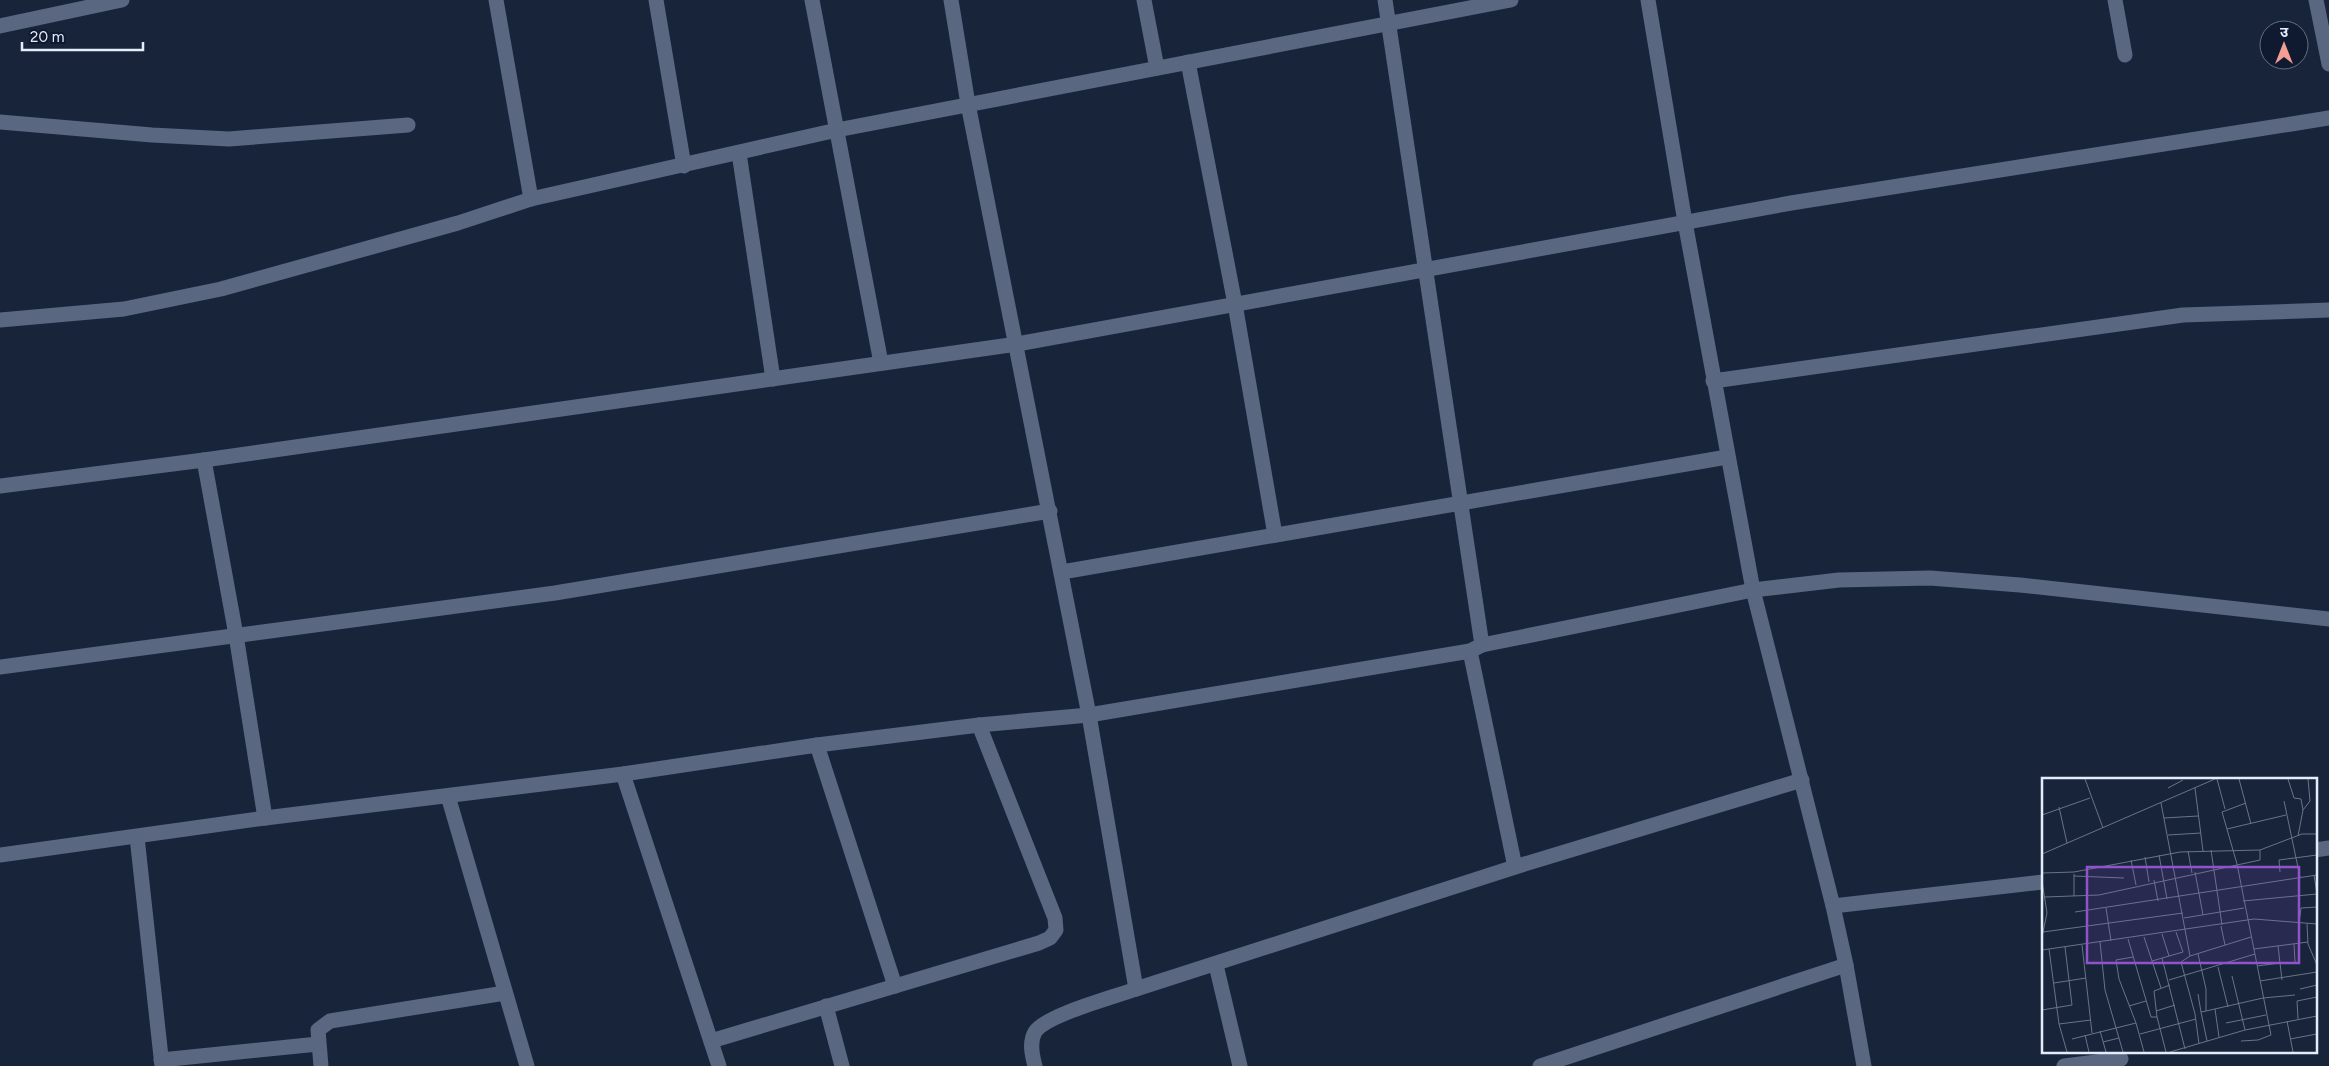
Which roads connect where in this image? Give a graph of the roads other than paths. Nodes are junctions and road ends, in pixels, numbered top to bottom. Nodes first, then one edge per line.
1 (122, 0) edge
2 (496, 0) edge
3 (656, 0) edge
4 (812, 0) edge
5 (951, 0) edge
6 (1144, 0) edge
7 (1386, 0) edge
8 (1511, 0) edge
9 (1648, 0) edge
10 (2116, 0) edge
11 (2316, 0) edge
12 (1389, 23) junction
13 (0, 26) edge
14 (2125, 56) dead end
15 (1188, 62) junction
16 (2329, 64) edge
17 (1157, 68) junction
18 (968, 104) junction
19 (2329, 118) edge
20 (0, 122) edge
21 (408, 125) dead end
22 (837, 130) junction
23 (739, 153) junction
24 (684, 166) junction
25 (531, 199) junction
26 (1685, 222) junction
27 (1427, 269) junction
28 (1235, 304) junction
29 (2329, 310) edge
30 (0, 320) edge
31 (1017, 344) junction
32 (881, 363) junction
33 (773, 379) junction
34 (1713, 381) junction
35 (1727, 457) junction
36 (204, 460) junction
37 (0, 486) edge
38 (1462, 503) junction
39 (1050, 511) junction
40 (1275, 535) junction
41 (1062, 572) junction
42 (1753, 590) junction
43 (2329, 619) edge
44 (236, 635) junction
45 (1476, 648) junction
46 (0, 667) edge
47 (1089, 715) junction
48 (979, 725) junction
49 (817, 745) junction
50 (623, 774) junction
51 (1802, 780) junction
52 (448, 796) junction
53 (265, 818) junction
54 (137, 837) junction
55 (2329, 848) edge
56 (2316, 850) edge
57 (0, 855) edge
58 (1515, 867) junction
59 (2042, 882) edge
60 (1833, 906) junction
61 (1216, 964) junction
62 (1846, 964) junction
63 (895, 986) junction
64 (1136, 989) junction
65 (505, 993) junction
66 (826, 1006) junction
67 (711, 1041) junction
68 (318, 1044) junction
69 (2121, 1059) edge
70 (161, 1063) edge
71 (322, 1066) edge
72 (526, 1066) edge
73 (719, 1066) edge
74 (842, 1066) edge
75 (1035, 1066) edge
76 (1240, 1066) edge
77 (1540, 1066) edge
78 (1864, 1066) edge
79 (2064, 1066) edge

1 - 13 street
2 - 25 street
3 - 24 street
4 - 22 street
5 - 18 street
6 - 17 street
7 - 12 street
8 - 12 street
9 - 26 street
10 - 14 street
11 - 16 street
12 - 15 street
12 - 27 street
15 - 17 street
15 - 28 street
17 - 18 street
18 - 22 street
18 - 31 street
19 - 26 street
20 - 21 street
22 - 23 street
22 - 32 street
23 - 24 street
23 - 33 street
24 - 25 street
25 - 30 street
26 - 27 street
26 - 34 street
27 - 28 street
27 - 38 street
28 - 31 street
28 - 40 street
29 - 34 street
31 - 32 street
31 - 39 street
32 - 33 street
33 - 36 street
34 - 35 street
35 - 38 street
35 - 42 street
36 - 37 street
36 - 44 street
38 - 40 street
38 - 45 street
39 - 41 street
39 - 44 street
40 - 41 street
41 - 47 street
42 - 43 street
42 - 45 street
42 - 51 street
44 - 46 street
44 - 53 street
45 - 47 street
45 - 58 street
47 - 48 street
47 - 64 street
48 - 49 street
48 - 63 street
49 - 50 street
49 - 63 street
50 - 52 street
50 - 67 street
51 - 58 street
51 - 60 street
52 - 53 street
52 - 65 street
53 - 54 street
54 - 57 street
54 - 70 street
55 - 56 street
58 - 61 street
59 - 60 street
60 - 62 street
61 - 64 street
61 - 76 street
62 - 77 street
62 - 78 street
63 - 66 street
64 - 75 street
65 - 68 street
65 - 72 street
66 - 67 street
66 - 74 street
67 - 73 street
68 - 70 street
68 - 71 street
69 - 79 street

